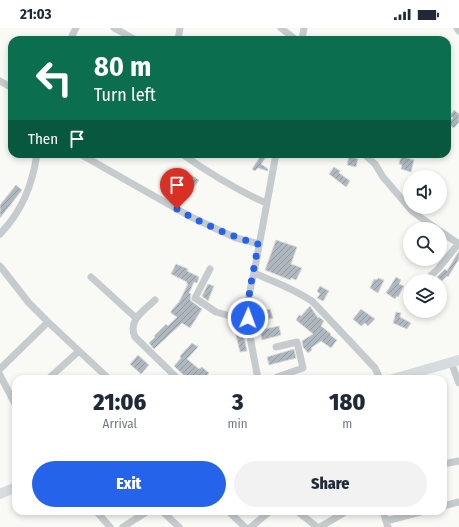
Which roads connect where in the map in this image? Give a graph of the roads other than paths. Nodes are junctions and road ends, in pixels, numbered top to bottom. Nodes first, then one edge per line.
1 (114, 28) edge
2 (281, 28) edge
3 (457, 28) edge
4 (459, 31) edge
5 (129, 36) edge
6 (291, 36) edge
7 (36, 158) edge
8 (87, 158) edge
9 (187, 158) edge
10 (275, 158) edge
11 (368, 158) edge
12 (266, 204) junction
13 (426, 222) edge
14 (0, 234) edge
15 (447, 235) edge
16 (459, 243) edge
17 (258, 244) junction
18 (0, 266) edge
19 (210, 269) dead end
20 (254, 274) junction
21 (433, 274) edge
22 (91, 277) dead end
23 (155, 300) dead end
24 (248, 306) junction
25 (136, 318) junction
26 (48, 322) junction
27 (276, 347) dead end
28 (79, 351) junction
29 (455, 361) edge
30 (0, 370) edge
31 (0, 375) edge
32 (52, 375) edge
33 (102, 375) edge
34 (174, 375) edge
35 (257, 375) edge
36 (283, 375) edge
37 (378, 375) edge
38 (407, 375) edge
39 (459, 383) edge
40 (12, 398) edge
41 (459, 461) edge
42 (447, 463) edge
43 (12, 489) edge
44 (0, 494) edge
45 (459, 502) edge
46 (447, 505) edge
47 (100, 515) edge
48 (142, 515) edge
49 (166, 515) edge
50 (232, 515) edge
51 (265, 515) edge
52 (301, 515) edge
53 (340, 515) edge
54 (413, 515) edge
55 (387, 524) edge
56 (110, 527) edge
57 (123, 527) edge
58 (179, 527) edge
59 (244, 527) edge
60 (251, 527) edge
61 (317, 527) edge
62 (320, 527) edge

1 - 5 street
2 - 6 street
3 - 4 street
7 - 14 street
8 - 17 street
9 - 12 street
10 - 12 street
11 - 13 street
12 - 17 street
15 - 16 street
16 - 21 street
17 - 20 street
18 - 26 street
19 - 24 street
20 - 24 street
20 - 37 street
22 - 25 street
23 - 25 street
24 - 35 street
25 - 34 street
26 - 28 street
26 - 30 street
27 - 36 street
28 - 32 street
28 - 33 street
29 - 38 highway
29 - 39 street
31 - 40 street
41 - 42 street
43 - 44 highway
45 - 46 street
47 - 56 street
48 - 57 street
49 - 58 street
50 - 59 street
51 - 60 street
52 - 61 street
53 - 62 street
54 - 55 street

